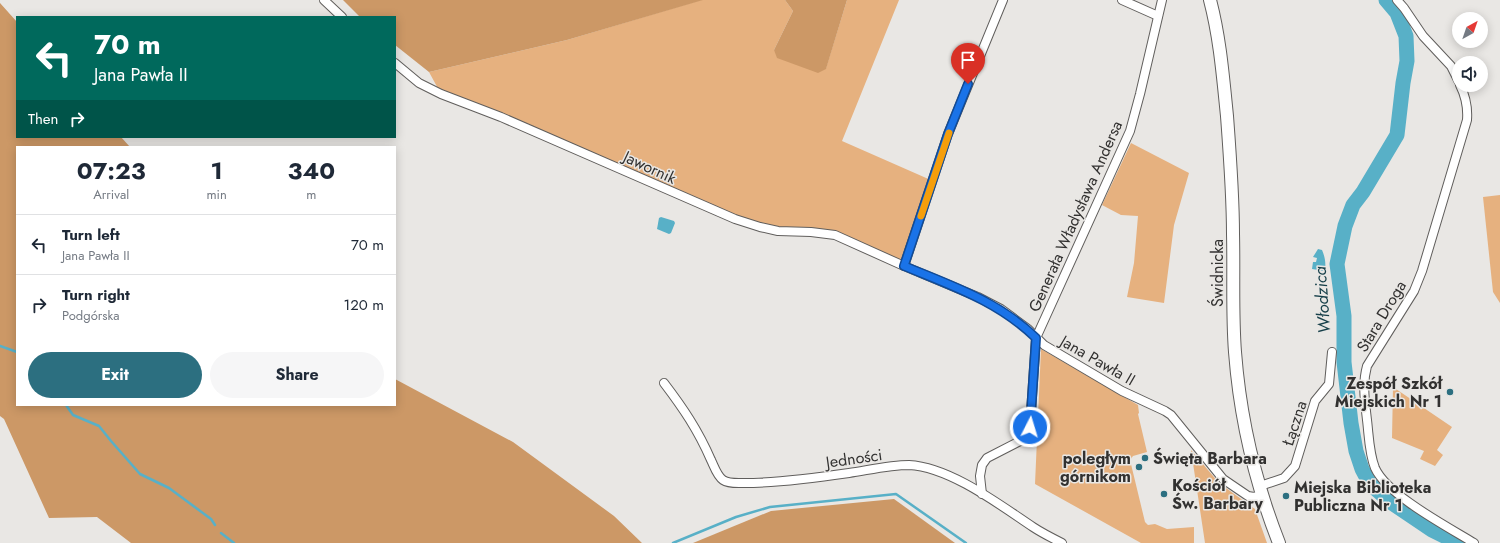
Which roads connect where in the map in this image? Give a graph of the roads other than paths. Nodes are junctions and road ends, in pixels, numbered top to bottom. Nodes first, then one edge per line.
1 (324, 0) edge
2 (1003, 0) edge
3 (1122, 0) edge
4 (1162, 0) edge
5 (1210, 0) edge
6 (1397, 0) edge
7 (341, 16) edge
8 (1158, 16) junction
9 (396, 64) edge
10 (1452, 68) edge
11 (1464, 92) edge
12 (904, 266) junction
13 (1036, 338) junction
14 (1332, 352) dead end
15 (664, 383) dead end
16 (1261, 491) junction
17 (982, 494) junction
18 (1062, 543) edge
19 (1279, 543) edge
20 (1474, 543) edge

1 - 7 street
2 - 12 street
3 - 8 street
4 - 8 street, Generała Władysława Andersa
5 - 16 street, Świdnicka
6 - 10 street, Stara Droga
8 - 13 street, Generała Władysława Andersa
9 - 12 street, Jawornik
11 - 20 street, Stara Droga
12 - 13 street, Jana Pawła II
13 - 16 street, Jana Pawła II
13 - 17 street, Generała Władysława Andersa
14 - 16 street, Łączna
15 - 17 street, Jedności
16 - 19 street, Świdnicka
17 - 18 street

